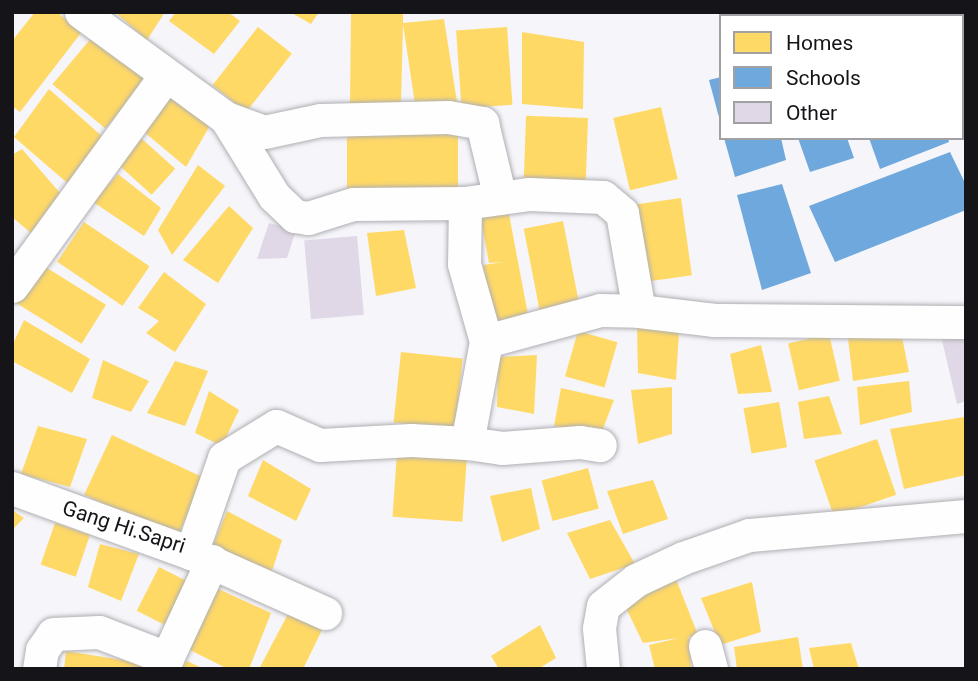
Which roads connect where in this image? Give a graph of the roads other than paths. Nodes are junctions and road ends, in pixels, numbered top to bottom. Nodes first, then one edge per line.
1 (86, 14) edge
2 (165, 76) junction
3 (226, 118) junction
4 (500, 198) junction
5 (465, 203) junction
6 (12, 286) edge
7 (639, 310) junction
8 (966, 321) edge
9 (486, 341) junction
10 (467, 443) junction
11 (600, 445) dead end
12 (12, 488) edge
13 (966, 516) edge
14 (202, 557) junction
15 (325, 612) dead end
16 (39, 669) edge
17 (603, 669) edge

1 - 2 street
2 - 3 street
2 - 6 street
3 - 4 street
3 - 5 street
4 - 5 street
4 - 7 street
5 - 9 street
7 - 8 street
7 - 9 street
9 - 10 street
10 - 11 street
10 - 14 street, Gang Hi.Sapri
12 - 14 street, Gang Hi.Sapri
13 - 17 street
14 - 15 street
14 - 16 street

